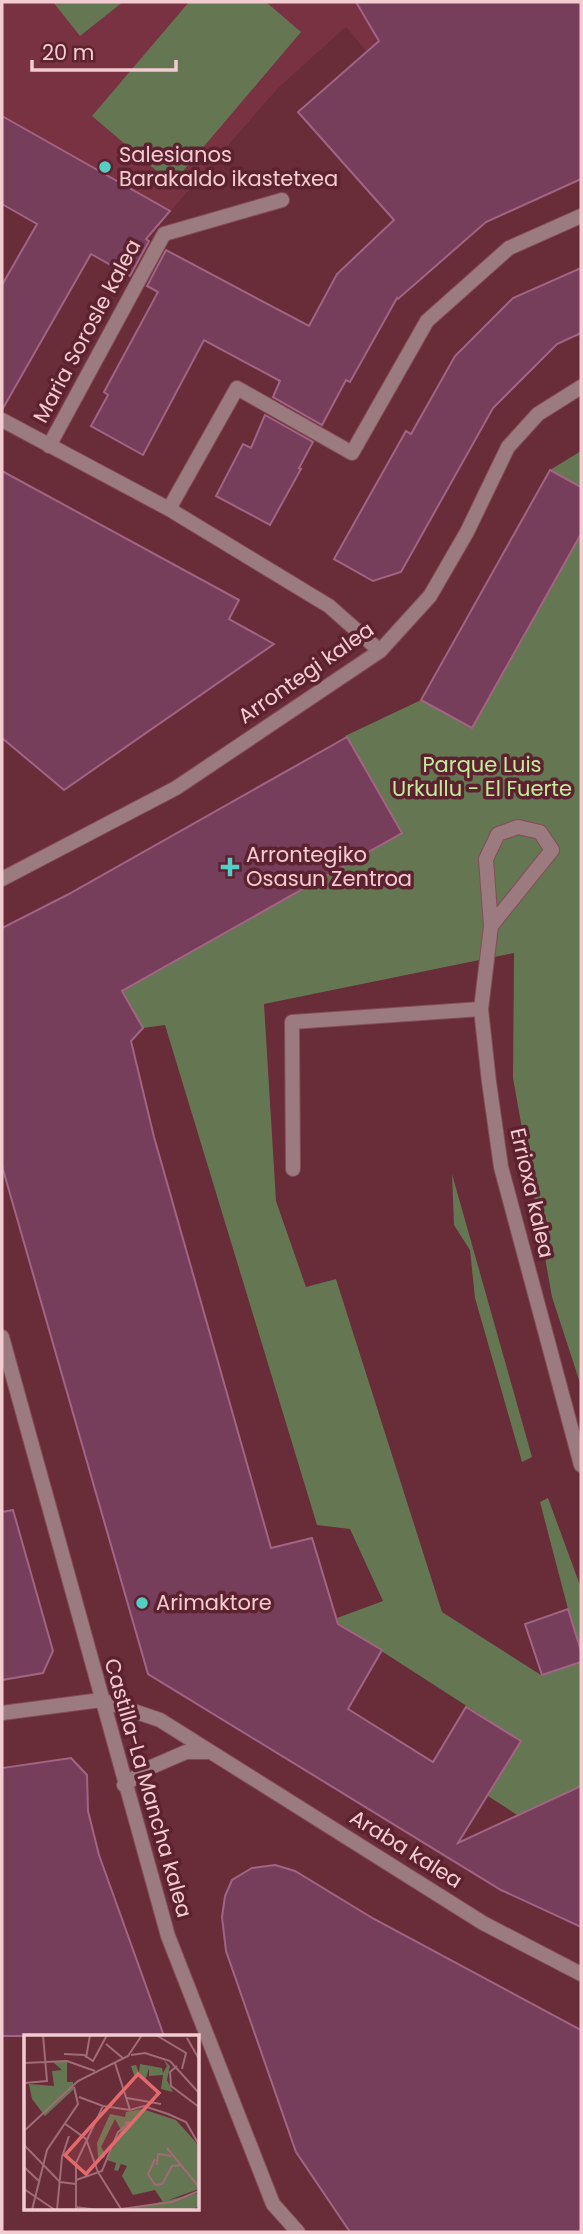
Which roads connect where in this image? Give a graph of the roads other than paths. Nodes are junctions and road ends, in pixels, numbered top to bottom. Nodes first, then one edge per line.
1 (282, 200) dead end
2 (581, 216) edge
3 (581, 387) edge
4 (2, 420) edge
5 (49, 446) junction
6 (169, 509) junction
7 (380, 651) junction
8 (2, 879) edge
9 (491, 926) junction
10 (481, 1009) junction
11 (293, 1169) dead end
12 (2, 1337) edge
13 (581, 1465) edge
14 (101, 1700) junction
15 (2, 1713) edge
16 (212, 1752) junction
17 (124, 1785) junction
18 (581, 1974) edge
19 (298, 2232) edge

1 - 5 street, Maria Sorosle kalea
2 - 6 street
3 - 7 street, Arrontegi kalea
4 - 5 street, Maria Sorosle kalea
5 - 6 street, Maria Sorosle kalea
6 - 7 street, Maria Sorosle kalea
7 - 8 street, Arrontegi kalea
9 - 9 street, Errioxa kalea
9 - 10 street, Errioxa kalea
10 - 11 street
10 - 13 street, Errioxa kalea
12 - 14 street, Castilla-La Mancha kalea
14 - 15 street
14 - 16 street, Araba kalea
14 - 17 street, Castilla-La Mancha kalea
16 - 17 street
16 - 18 street, Araba kalea
17 - 19 street, Castilla-La Mancha kalea

